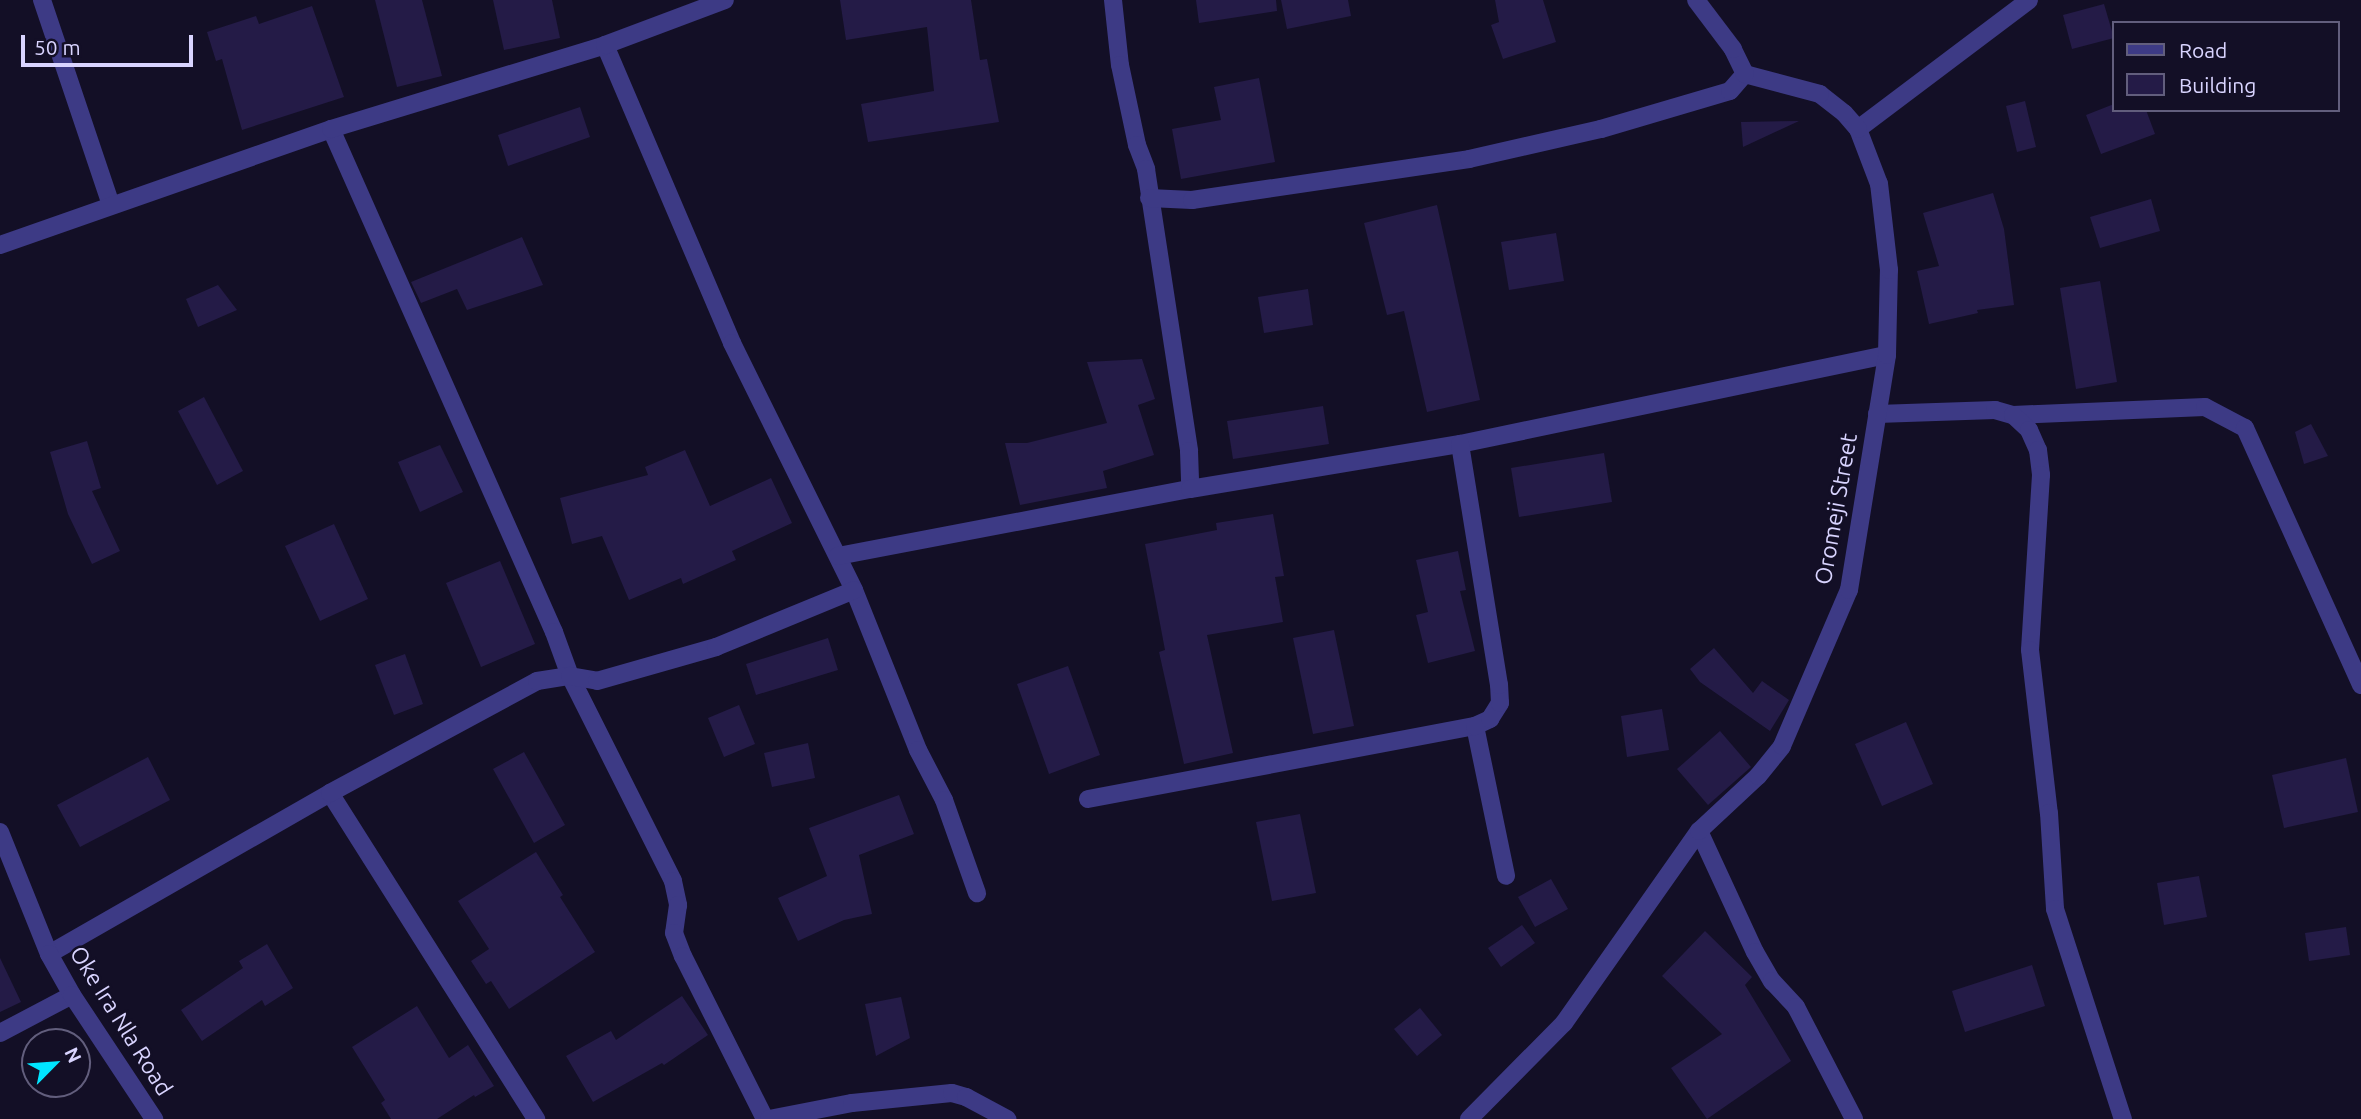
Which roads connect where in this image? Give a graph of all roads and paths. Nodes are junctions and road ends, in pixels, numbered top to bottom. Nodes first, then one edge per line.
1 (42, 0) edge
2 (725, 0) edge
3 (1113, 0) edge
4 (1696, 0) edge
5 (2029, 0) edge
6 (605, 45) junction
7 (1745, 74) junction
8 (331, 129) junction
9 (1858, 129) junction
10 (1149, 198) junction
11 (111, 205) junction
12 (0, 245) edge
13 (1887, 355) junction
14 (1877, 414) junction
15 (2013, 415) junction
16 (1460, 444) junction
17 (1190, 489) junction
18 (838, 556) junction
19 (854, 590) junction
20 (570, 676) junction
21 (2361, 685) edge
22 (1475, 726) junction
23 (330, 793) junction
24 (1088, 799) dead end
25 (1699, 831) junction
26 (0, 832) edge
27 (1506, 876) dead end
28 (977, 892) dead end
29 (49, 954) junction
30 (72, 995) junction
31 (0, 1033) edge
32 (154, 1119) edge
33 (536, 1119) edge
34 (767, 1119) edge
35 (1007, 1119) edge
36 (1469, 1119) edge
37 (1854, 1119) edge
38 (2123, 1119) edge

1 - 11 street
2 - 6 street
3 - 10 street
4 - 7 street
5 - 9 street
6 - 8 street
6 - 18 street
7 - 9 street, Oromeji Street
7 - 10 street
8 - 11 street
8 - 20 street
9 - 13 street, Oromeji Street
10 - 17 street
11 - 12 street
13 - 14 street, Oromeji Street
13 - 16 street
14 - 15 street
14 - 25 street, Oromeji Street
15 - 21 street
15 - 38 street
16 - 17 street
16 - 22 street
17 - 18 street
18 - 19 street
19 - 20 street
19 - 28 street
20 - 23 street
20 - 34 street
22 - 24 street
22 - 27 street
23 - 29 street
23 - 33 street
25 - 36 street, Oromeji Street
25 - 37 street
26 - 29 street, Oke Ira Nla Road
29 - 30 street, Oke Ira Nla Road
30 - 31 street
30 - 32 street, Oke Ira Nla Road
34 - 35 street

